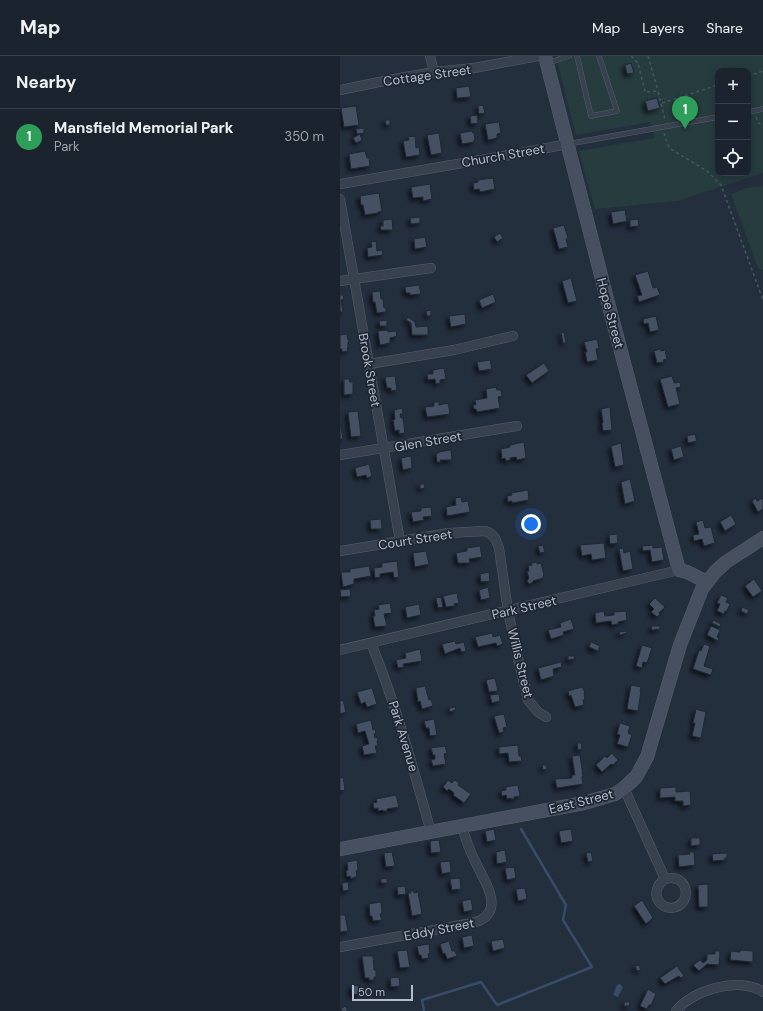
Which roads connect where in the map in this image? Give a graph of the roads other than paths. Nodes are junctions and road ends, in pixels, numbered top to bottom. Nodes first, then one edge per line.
1 (430, 56) edge
2 (569, 56) edge
3 (577, 56) edge
4 (599, 56) edge
5 (544, 58) edge
6 (434, 72) junction
7 (340, 90) edge
8 (763, 109) edge
9 (751, 112) edge
10 (715, 118) edge
11 (568, 144) junction
12 (340, 184) edge
13 (340, 199) edge
14 (431, 268) dead end
15 (354, 279) junction
16 (340, 281) edge
17 (514, 336) dead end
18 (369, 364) junction
19 (517, 426) dead end
20 (384, 448) junction
21 (340, 455) edge
22 (490, 533) joint
23 (763, 538) edge
24 (400, 541) junction
25 (340, 551) edge
26 (679, 570) junction
27 (706, 582) junction
28 (508, 611) junction
29 (371, 643) junction
30 (340, 650) edge
31 (546, 718) dead end
32 (624, 788) junction
33 (462, 826) junction
34 (431, 832) junction
35 (340, 849) edge
36 (665, 879) dead end
37 (340, 947) edge
38 (763, 992) edge
39 (676, 1011) edge

1 - 6 street
2 - 5 lane
3 - 4 lane
5 - 6 street, Cottage Street
5 - 11 main road, Hope Street
6 - 7 street, Cottage Street
8 - 9 lane
10 - 11 lane, Church Street
11 - 12 street, Church Street
11 - 26 main road, Hope Street
13 - 15 street, Brook Street
14 - 15 street
15 - 16 street
15 - 18 street, Brook Street
17 - 18 street
18 - 20 street, Brook Street
19 - 20 street, Glen Street
20 - 21 street, Glen Street
20 - 24 street, Brook Street
22 - 24 street, Court Street
22 - 28 street, Willis Street
23 - 27 main road, East Street
24 - 25 street, Court Street
26 - 27 main road
26 - 28 street, Park Street
27 - 32 main road, East Street
28 - 29 street, Park Street
28 - 31 street, Willis Street
29 - 30 street, Park Street
29 - 34 street, Park Avenue
32 - 33 main road, East Street
32 - 36 street
33 - 34 main road, East Street
33 - 37 street, Eddy Street
34 - 35 main road, East Street
38 - 39 street

